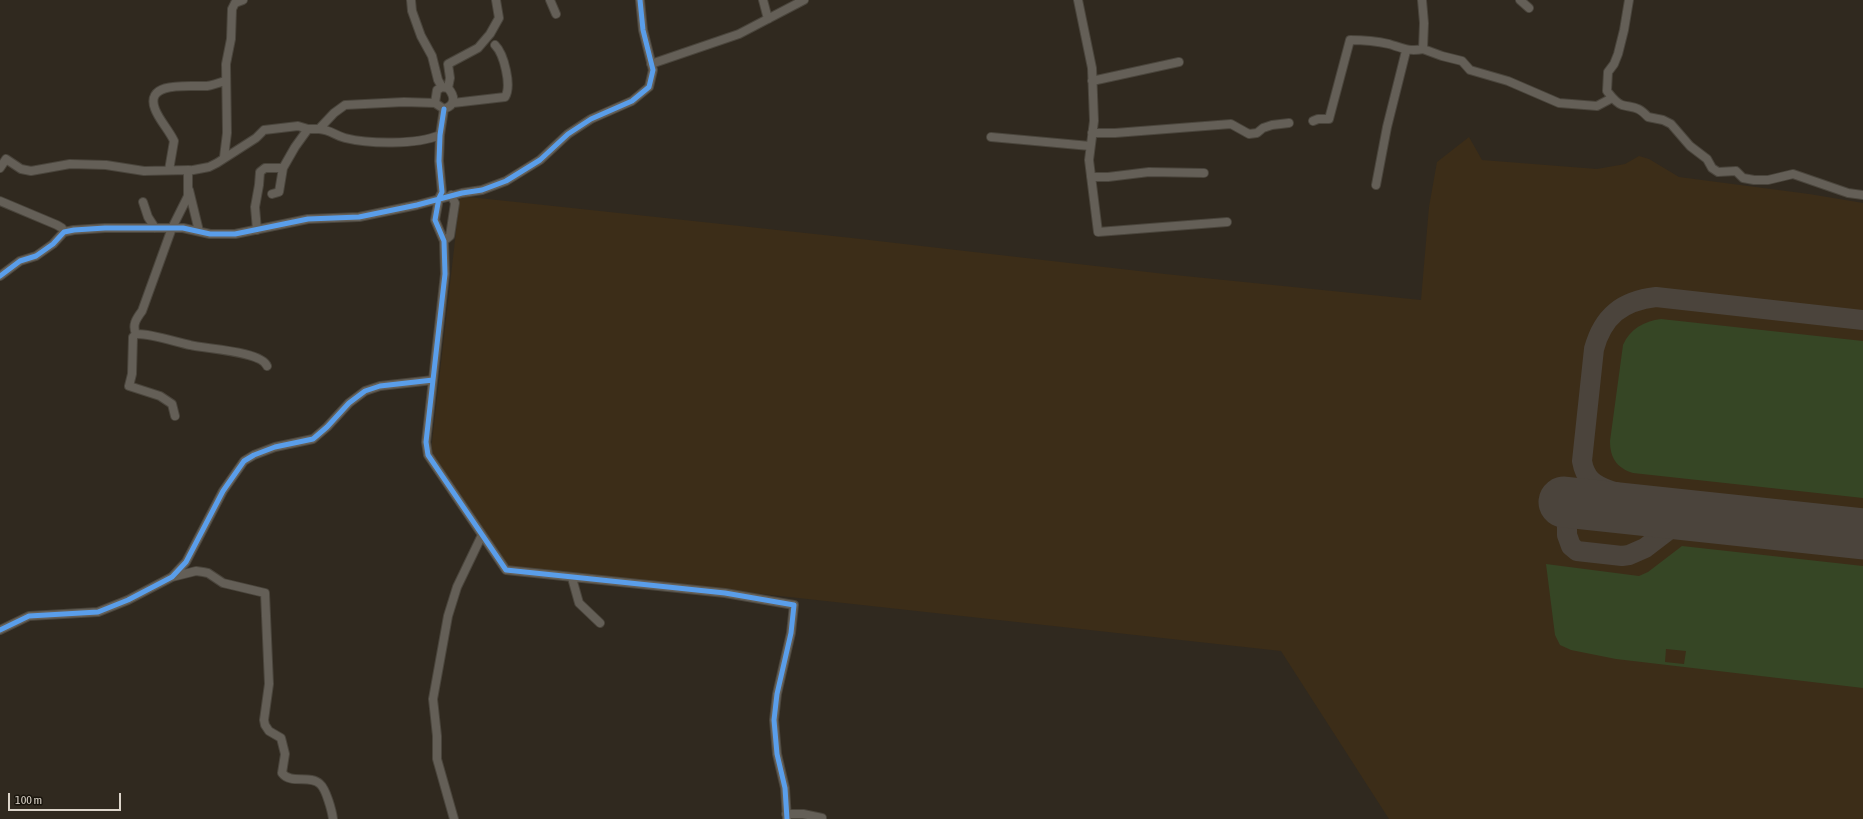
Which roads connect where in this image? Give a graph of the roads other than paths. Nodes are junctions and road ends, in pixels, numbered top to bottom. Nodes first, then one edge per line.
1 (243, 0) edge
2 (411, 0) edge
3 (496, 0) edge
4 (550, 0) edge
5 (640, 0) edge
6 (763, 0) edge
7 (804, 0) edge
8 (1078, 0) edge
9 (1422, 0) edge
10 (1520, 0) edge
11 (1629, 0) edge
12 (1529, 8) dead end
13 (556, 14) dead end
14 (768, 19) junction
15 (492, 32) junction
16 (482, 44) junction
17 (495, 45) junction
18 (1423, 49) junction
19 (1406, 51) junction
20 (1179, 62) dead end
21 (651, 64) junction
22 (225, 81) junction
23 (1092, 81) junction
24 (445, 87) junction
25 (1612, 98) junction
26 (435, 103) junction
27 (453, 103) junction
28 (444, 109) junction
29 (1314, 121) dead end
30 (1289, 123) dead end
31 (308, 129) junction
32 (319, 129) junction
33 (1092, 133) junction
34 (440, 135) junction
35 (991, 138) dead end
36 (1090, 146) junction
37 (224, 157) junction
38 (0, 168) edge
39 (283, 168) junction
40 (169, 170) junction
41 (189, 170) junction
42 (1204, 173) dead end
43 (1091, 177) junction
44 (1376, 185) dead end
45 (188, 188) junction
46 (272, 194) dead end
47 (451, 195) junction
48 (1863, 195) edge
49 (438, 198) junction
50 (0, 201) edge
51 (143, 202) dead end
52 (1227, 222) dead end
53 (155, 228) junction
54 (172, 228) junction
55 (256, 230) junction
56 (199, 231) junction
57 (64, 232) junction
58 (444, 241) junction
59 (0, 276) edge
60 (136, 334) junction
61 (267, 366) dead end
62 (433, 380) junction
63 (175, 416) dead end
64 (482, 535) junction
65 (172, 578) junction
66 (572, 578) junction
67 (600, 623) dead end
68 (0, 630) edge
69 (787, 817) edge
70 (822, 818) edge
71 (333, 819) edge
72 (454, 819) edge

1 - 22 street
2 - 24 street
3 - 15 street
4 - 13 street
5 - 21 street
6 - 14 street
7 - 14 street
8 - 23 street
9 - 18 street
10 - 12 street
11 - 25 street
14 - 21 street
15 - 16 street
15 - 17 street
16 - 17 street
16 - 24 street
17 - 27 street
18 - 19 street
18 - 25 street
19 - 29 street
19 - 44 street
20 - 23 street
21 - 47 street
22 - 37 street
22 - 40 street
23 - 33 street
24 - 26 street
24 - 27 street
25 - 48 street
26 - 28 street
26 - 32 street
27 - 28 street
28 - 34 street
30 - 33 street
31 - 32 street
31 - 37 street
31 - 39 street
32 - 34 street
33 - 36 street
34 - 49 street
35 - 36 street
36 - 43 street
37 - 41 street
38 - 40 street
39 - 46 street
39 - 55 street
40 - 41 street
41 - 45 street
42 - 43 street
43 - 52 street
45 - 54 street
45 - 56 street
47 - 49 street
47 - 58 street
49 - 55 street
49 - 58 street
50 - 57 street
51 - 53 street
53 - 54 street
53 - 57 street
54 - 56 street
54 - 60 street
55 - 56 street
57 - 59 street
58 - 62 street
60 - 61 street
60 - 63 street
62 - 64 street
62 - 65 street
64 - 66 street
64 - 72 street
65 - 68 street
65 - 71 street
66 - 67 street
66 - 69 street
69 - 70 street

